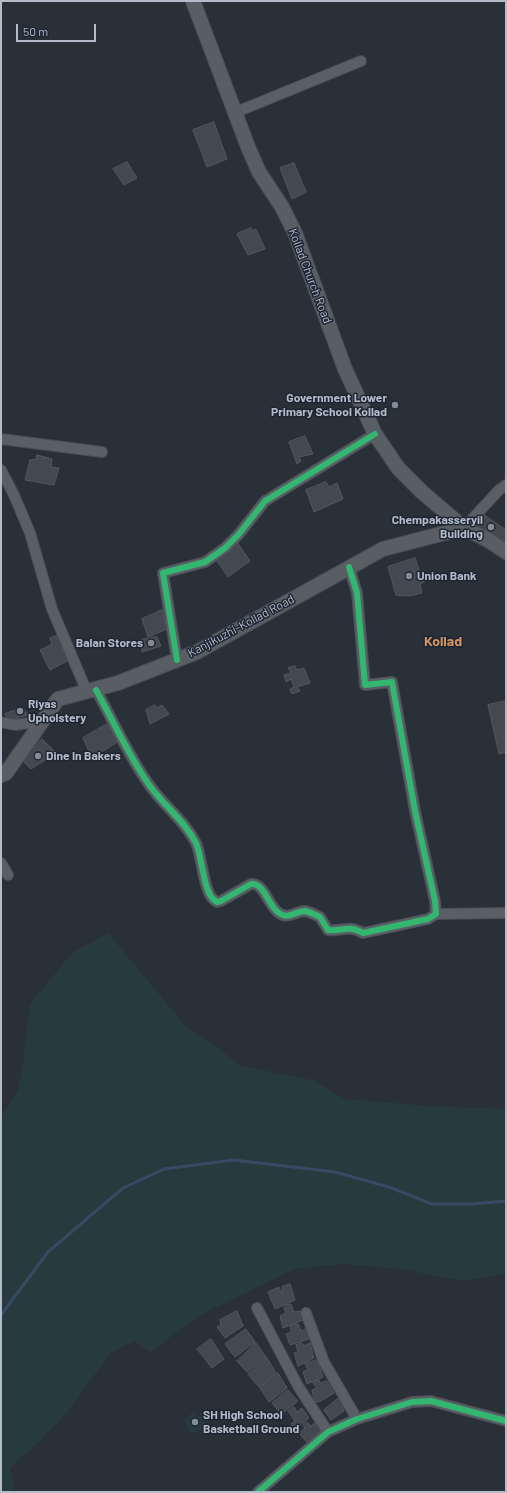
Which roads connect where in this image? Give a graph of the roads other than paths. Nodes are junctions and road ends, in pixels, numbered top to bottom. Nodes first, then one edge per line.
1 (193, 1) edge
2 (361, 61) dead end
3 (234, 113) junction
4 (375, 434) junction
5 (1, 439) edge
6 (102, 452) dead end
7 (1, 470) edge
8 (506, 485) edge
9 (464, 528) junction
10 (506, 552) edge
11 (349, 567) junction
12 (177, 660) junction
13 (92, 691) junction
14 (43, 721) junction
15 (1, 722) edge
16 (1, 775) edge
17 (1, 863) edge
18 (8, 875) dead end
19 (506, 913) edge
20 (436, 914) junction
21 (258, 1308) dead end
22 (306, 1313) dead end
23 (356, 1419) junction
24 (506, 1421) edge
25 (328, 1432) junction
26 (258, 1492) edge

1 - 3 main road, Kollad Church Road
2 - 3 street
3 - 4 main road, Kollad Church Road
4 - 9 main road, Kollad Church Road
4 - 12 street
5 - 6 street
7 - 13 street
8 - 9 street
9 - 10 main road, Kollad Church Road
9 - 11 main road, Kanjikuzhi-Kollad Road
11 - 12 main road, Kanjikuzhi-Kollad Road
11 - 20 street
12 - 13 main road, Kanjikuzhi-Kollad Road
13 - 14 main road, Kanjikuzhi-Kollad Road
13 - 20 street
14 - 15 street
14 - 16 main road, Kanjikuzhi-Kollad Road
17 - 18 street
19 - 20 street
21 - 25 street
22 - 23 street
23 - 24 street
23 - 25 street
25 - 26 street

